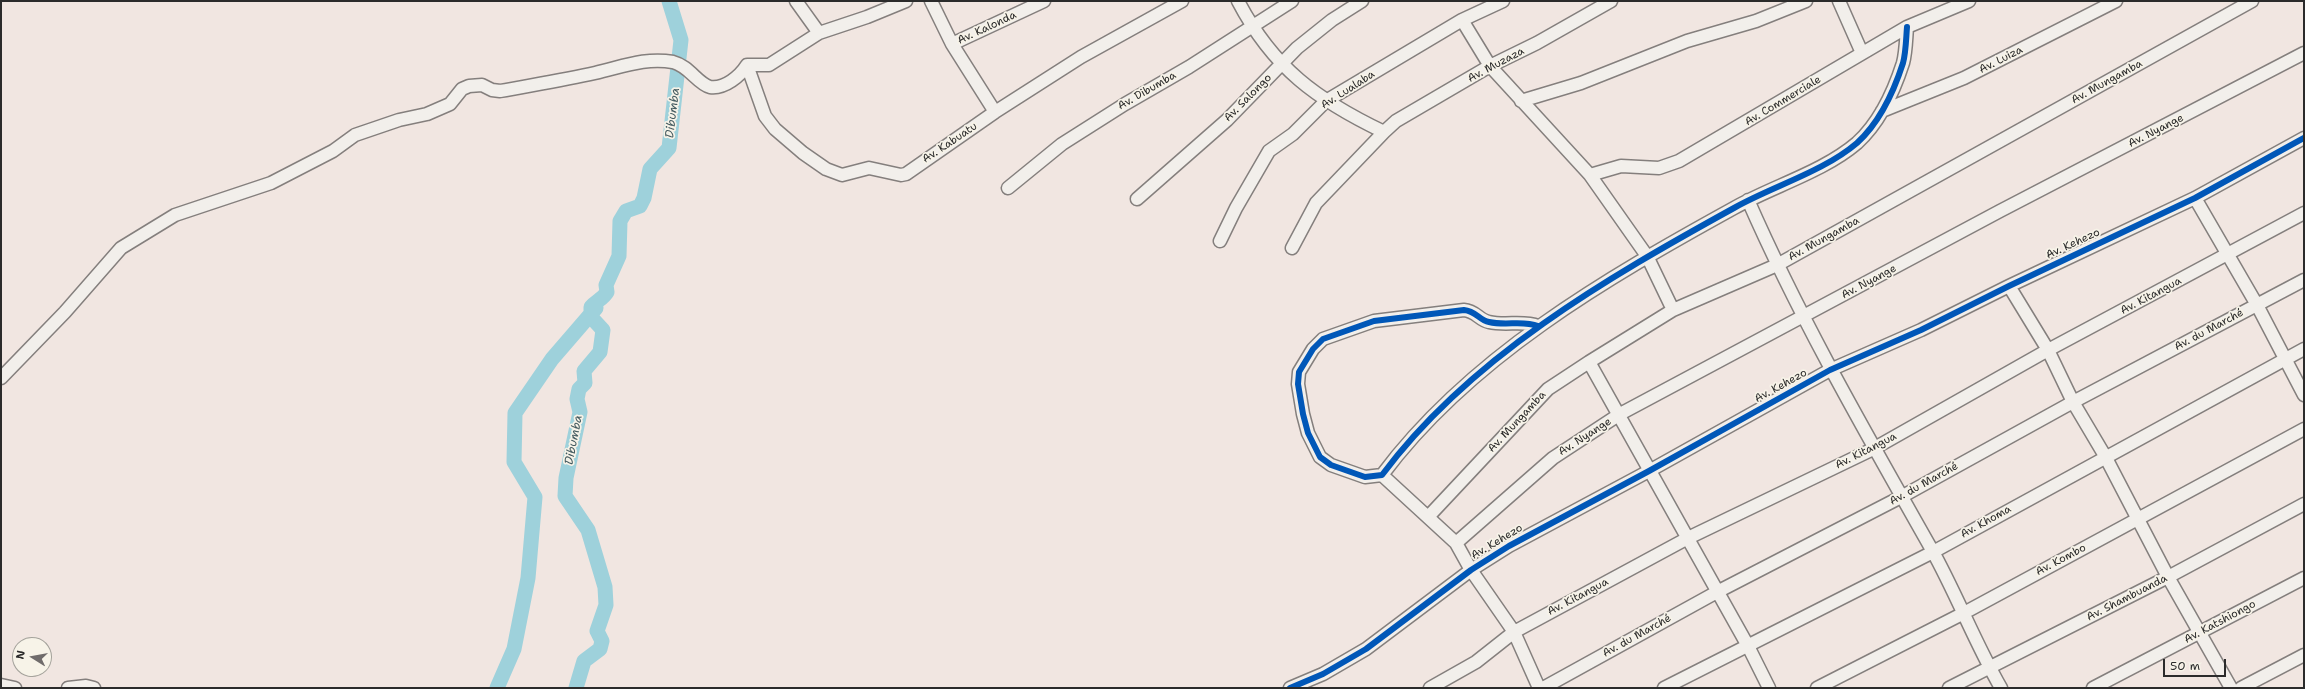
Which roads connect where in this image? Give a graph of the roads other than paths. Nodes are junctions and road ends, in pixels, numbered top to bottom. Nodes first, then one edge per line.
1 (796, 1) edge
2 (906, 1) edge
3 (931, 1) edge
4 (1044, 1) edge
5 (1182, 1) edge
6 (1238, 1) edge
7 (1292, 1) edge
8 (1362, 1) edge
9 (1503, 1) edge
10 (1611, 1) edge
11 (1806, 1) edge
12 (1839, 1) edge
13 (1969, 1) edge
14 (2116, 1) edge
15 (2252, 1) edge
16 (1462, 20) junction
17 (1252, 26) junction
18 (1907, 27) junction
19 (819, 33) junction
20 (952, 44) junction
21 (1862, 53) junction
22 (2304, 53) edge
23 (747, 65) junction
24 (1282, 65) junction
25 (1490, 66) junction
26 (1326, 101) junction
27 (1521, 101) junction
28 (1882, 111) junction
29 (995, 112) junction
30 (1384, 132) junction
31 (2304, 138) edge
32 (1590, 175) junction
33 (1008, 188) dead end
34 (2195, 198) junction
35 (1137, 199) dead end
36 (1748, 200) junction
37 (2304, 213) edge
38 (1220, 241) dead end
39 (1292, 248) dead end
40 (2229, 254) junction
41 (1647, 256) junction
42 (1777, 265) junction
43 (2304, 280) edge
44 (2010, 286) junction
45 (2257, 305) junction
46 (1673, 310) junction
47 (1804, 317) junction
48 (1538, 326) junction
49 (2304, 349) edge
50 (2048, 350) junction
51 (2285, 359) junction
52 (1589, 362) junction
53 (1830, 370) junction
54 (1, 378) edge
55 (2304, 395) edge
56 (2073, 402) junction
57 (1620, 414) junction
58 (2304, 429) edge
59 (1873, 449) junction
60 (2105, 456) junction
61 (1649, 471) junction
62 (1382, 475) junction
63 (1901, 497) junction
64 (2304, 504) edge
65 (1428, 517) junction
66 (2138, 519) junction
67 (1688, 538) junction
68 (1456, 543) junction
69 (1933, 552) junction
70 (1471, 570) junction
71 (2168, 577) junction
72 (2304, 578) edge
73 (1717, 592) junction
74 (1962, 614) junction
75 (1514, 632) junction
76 (2200, 632) junction
77 (1748, 646) junction
78 (2304, 655) edge
79 (1989, 668) junction
80 (1, 685) edge
81 (15, 688) edge
82 (68, 688) edge
83 (94, 688) edge
84 (1290, 688) edge
85 (1430, 688) edge
86 (1539, 688) edge
87 (1543, 688) edge
88 (1664, 688) edge
89 (1769, 688) edge
90 (1817, 688) edge
91 (1949, 688) edge
92 (2001, 688) edge
93 (2093, 688) edge
94 (2231, 688) edge
95 (2241, 688) edge

1 - 19 street
2 - 19 street
3 - 20 street
4 - 20 street, Av. Kalonda
5 - 29 street, Av. Kabuatu
6 - 17 street
7 - 17 street, Av. Dibumba
8 - 24 street, Av. Salongo
9 - 16 street, Av. Lualaba
10 - 25 street, Av. Muzaza
11 - 27 street
12 - 21 street
13 - 18 street, Av. Commerciale
14 - 28 street, Av. Luiza
15 - 42 street, Av. Mungamba
16 - 25 street
16 - 26 street, Av. Lualaba
17 - 24 street
17 - 33 street, Av. Dibumba
18 - 21 street, Av. Commerciale
18 - 28 street
19 - 23 street
20 - 29 street
21 - 32 street, Av. Commerciale
22 - 47 street, Av. Nyange
23 - 29 street, Av. Kabuatu
23 - 54 street
24 - 26 street
24 - 35 street, Av. Salongo
25 - 27 street
25 - 30 street, Av. Muzaza
26 - 30 street
26 - 38 street, Av. Lualaba
27 - 32 street
28 - 36 street
30 - 39 street, Av. Muzaza
31 - 34 street, Av. Kehezo
32 - 41 street
34 - 40 street
34 - 44 street, Av. Kehezo
36 - 41 street
36 - 42 street
37 - 40 street, Av. Kitangua
40 - 45 street
40 - 50 street, Av. Kitangua
41 - 46 street
41 - 48 street
42 - 46 street, Av. Mungamba
42 - 47 street
43 - 45 street, Av. du Marché
44 - 50 street
44 - 53 street, Av. Kehezo
45 - 51 street
45 - 56 street, Av. du Marché
46 - 52 street, Av. Mungamba
47 - 53 street
47 - 57 street, Av. Nyange
48 - 62 street
48 - 62 street
49 - 51 street, Av. Khoma
50 - 56 street
50 - 59 street, Av. Kitangua
51 - 55 street
51 - 60 street, Av. Khoma
52 - 57 street
52 - 65 street, Av. Mungamba
53 - 59 street
53 - 61 street, Av. Kehezo
56 - 60 street
56 - 63 street, Av. du Marché
57 - 61 street
57 - 68 street, Av. Nyange
58 - 66 street, Av. Kombo
59 - 63 street
59 - 67 street, Av. Kitangua
60 - 66 street
60 - 69 street, Av. Khoma
61 - 67 street
61 - 70 street, Av. Kehezo
62 - 65 street
63 - 69 street
63 - 73 street, Av. du Marché
64 - 71 street, Av. Shambuanda
65 - 68 street
66 - 71 street
66 - 74 street, Av. Kombo
67 - 73 street
67 - 75 street, Av. Kitangua
68 - 70 street
69 - 74 street
69 - 77 street, Av. Khoma
70 - 75 street
70 - 84 street, Av. Kehezo
71 - 76 street
71 - 79 street, Av. Shambuanda
72 - 76 street, Av. Katshiongo
73 - 77 street
73 - 87 street, Av. du Marché
74 - 79 street
74 - 90 street, Av. Kombo
75 - 85 street, Av. Kitangua
75 - 86 street
76 - 93 street, Av. Katshiongo
76 - 94 street
77 - 88 street, Av. Khoma
77 - 89 street
78 - 95 street
79 - 91 street, Av. Shambuanda
79 - 92 street
80 - 81 street
82 - 83 street

